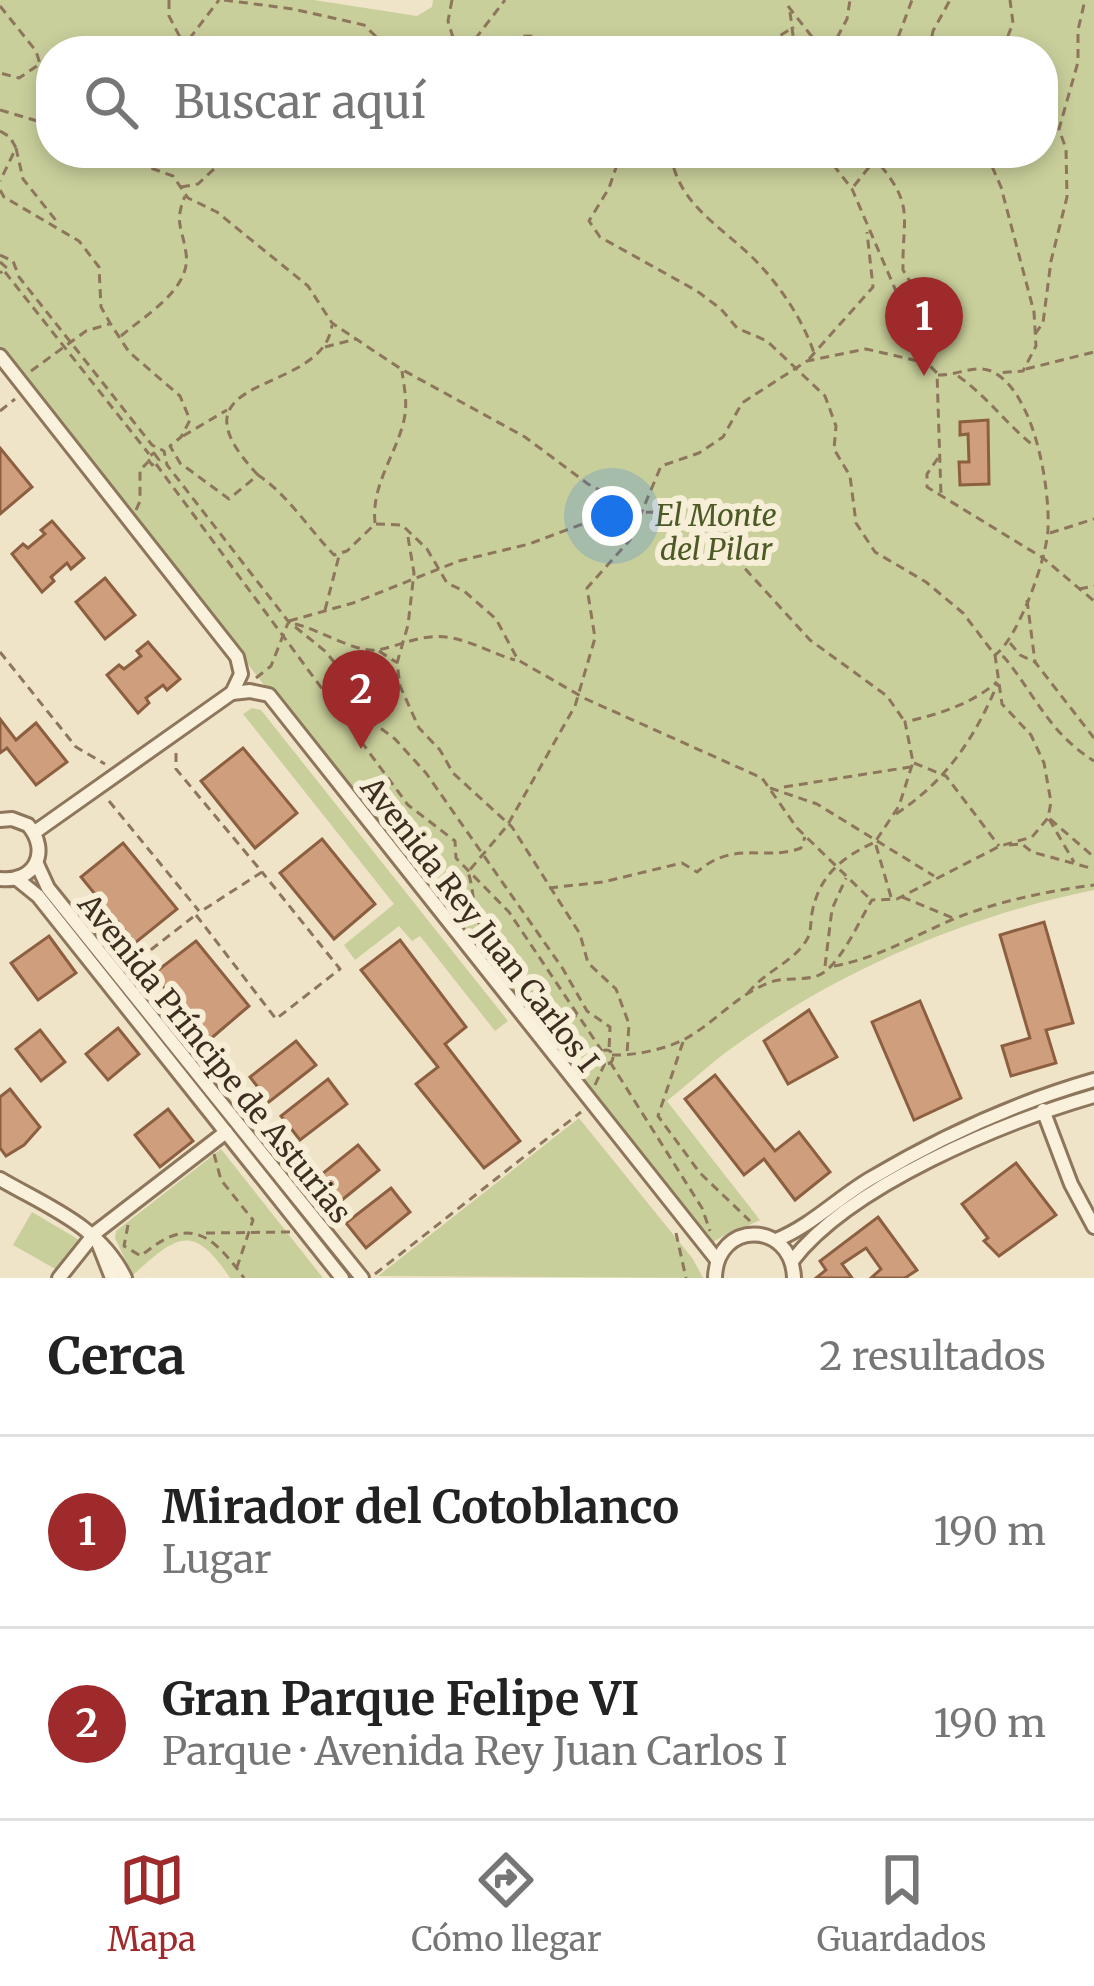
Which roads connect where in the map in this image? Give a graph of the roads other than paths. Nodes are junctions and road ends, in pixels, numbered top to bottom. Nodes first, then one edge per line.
1 (0, 356) edge
2 (232, 693) junction
3 (1, 819) edge
4 (34, 832) junction
5 (37, 864) junction
6 (0, 879) edge
7 (17, 880) junction
8 (1094, 1080) edge
9 (1094, 1096) edge
10 (1043, 1110) junction
11 (226, 1132) junction
12 (0, 1179) edge
13 (1094, 1227) edge
14 (95, 1233) junction
15 (776, 1240) junction
16 (717, 1260) junction
17 (792, 1261) junction
18 (368, 1277) edge
19 (59, 1278) edge
20 (112, 1278) edge
21 (125, 1278) edge
22 (342, 1278) edge
23 (715, 1278) edge
24 (794, 1278) edge

1 - 2 street
2 - 4 street
2 - 16 street, Avenida Rey Juan Carlos I
3 - 4 street
4 - 5 street
5 - 7 street
5 - 18 street, Avenida Príncipe de Asturias
6 - 7 street
7 - 11 street, Avenida Príncipe de Asturias
8 - 15 street
9 - 10 street
10 - 13 street
10 - 17 street
11 - 14 street
11 - 22 street, Avenida Príncipe de Asturias
12 - 14 street
14 - 19 street
14 - 20 street
14 - 21 street
15 - 16 street
15 - 17 street
16 - 23 street
17 - 24 street

